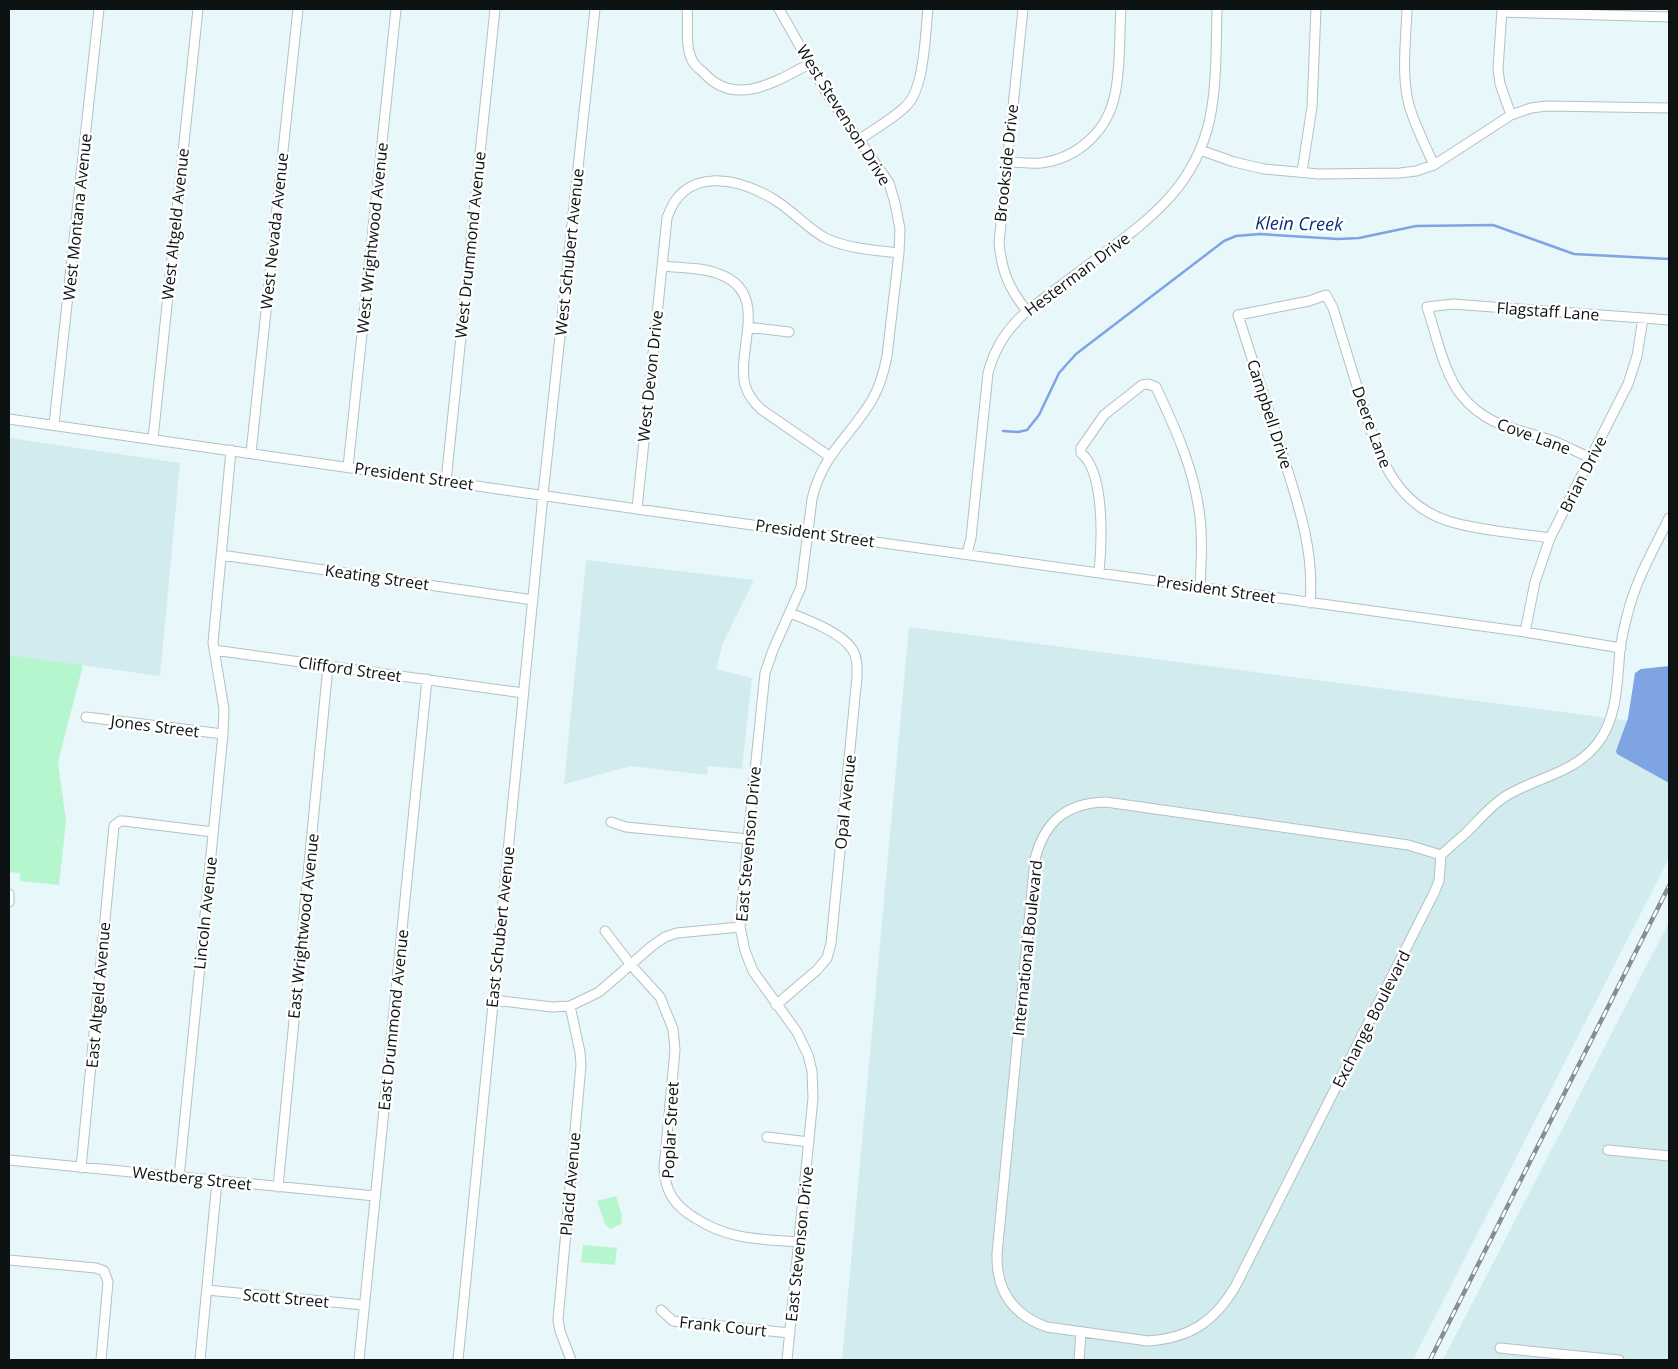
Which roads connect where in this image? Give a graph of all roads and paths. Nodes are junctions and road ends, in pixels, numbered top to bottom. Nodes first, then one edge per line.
1 (100, 9) edge
2 (198, 9) edge
3 (298, 9) edge
4 (396, 9) edge
5 (495, 9) edge
6 (595, 9) edge
7 (687, 9) edge
8 (779, 9) edge
9 (928, 9) edge
10 (1023, 9) edge
11 (1120, 9) edge
12 (1217, 9) edge
13 (1316, 9) edge
14 (1407, 9) edge
15 (1502, 10) edge
16 (1622, 12) edge
17 (1669, 16) edge
18 (809, 64) junction
19 (1669, 108) edge
20 (1511, 115) junction
21 (859, 140) junction
22 (1200, 150) junction
23 (1007, 162) junction
24 (1434, 165) junction
25 (1302, 172) junction
26 (899, 253) junction
27 (662, 266) junction
28 (1326, 295) joint
29 (1427, 307) joint
30 (1027, 311) junction
31 (1643, 318) junction
32 (1669, 320) edge
33 (748, 327) junction
34 (789, 332) dead end
35 (9, 419) edge
36 (54, 424) junction
37 (153, 439) junction
38 (231, 450) junction
39 (251, 453) junction
40 (829, 456) junction
41 (1591, 458) junction
42 (348, 467) junction
43 (446, 481) junction
44 (543, 495) junction
45 (637, 509) junction
46 (1669, 518) edge
47 (808, 532) junction
48 (1550, 538) junction
49 (968, 554) junction
50 (221, 555) junction
51 (1099, 572) junction
52 (1200, 587) junction
53 (533, 600) junction
54 (1310, 602) junction
55 (790, 613) junction
56 (1525, 632) junction
57 (1621, 648) junction
58 (214, 650) junction
59 (328, 666) junction
60 (427, 679) junction
61 (523, 693) junction
62 (86, 717) dead end
63 (223, 734) junction
64 (611, 822) dead end
65 (213, 832) junction
66 (748, 840) junction
67 (1441, 854) junction
68 (9, 894) edge
69 (9, 902) edge
70 (740, 928) junction
71 (605, 931) dead end
72 (631, 965) junction
73 (493, 1000) junction
74 (776, 1005) junction
75 (570, 1006) junction
76 (767, 1138) dead end
77 (809, 1142) junction
78 (1608, 1150) dead end
79 (1669, 1156) edge
80 (9, 1160) edge
81 (81, 1168) junction
82 (179, 1177) junction
83 (217, 1181) junction
84 (278, 1186) junction
85 (375, 1196) junction
86 (799, 1242) junction
87 (9, 1260) edge
88 (207, 1290) junction
89 (364, 1305) junction
90 (661, 1310) dead end
91 (1081, 1332) junction
92 (790, 1333) junction
93 (1500, 1348) dead end
94 (101, 1360) edge
95 (200, 1360) edge
96 (359, 1360) edge
97 (458, 1360) edge
98 (571, 1360) edge
99 (787, 1360) edge
100 (1079, 1360) edge
101 (1619, 1360) edge

1 - 36 street, West Montana Avenue
2 - 37 street, West Altgeld Avenue
3 - 39 street, West Nevada Avenue
4 - 42 street, West Wrightwood Avenue
5 - 43 street, West Drummond Avenue
6 - 44 street, West Schubert Avenue
7 - 18 street
8 - 18 street, West Stevenson Drive
9 - 21 street
10 - 23 street, Brookside Drive
11 - 23 street
12 - 22 street, Hesterman Drive
13 - 25 street
14 - 24 street
15 - 16 street
15 - 20 street
16 - 17 street
18 - 21 street, West Stevenson Drive
19 - 20 street
20 - 24 street
21 - 26 street, West Stevenson Drive
22 - 25 street
22 - 30 street, Hesterman Drive
23 - 30 street, Brookside Drive
24 - 25 street
26 - 27 street, West Devon Drive
26 - 40 street, West Stevenson Drive
27 - 33 street
27 - 45 street, West Devon Drive
28 - 48 street, Deere Lane
28 - 54 street, Campbell Drive
29 - 31 street, Flagstaff Lane
29 - 41 street, Cove Lane
30 - 49 street, Hesterman Drive
31 - 32 street, Flagstaff Lane
31 - 41 street, Brian Drive
33 - 34 street
33 - 40 street
35 - 36 street, President Street
36 - 37 street, President Street
37 - 38 street, President Street
38 - 39 street, President Street
38 - 50 street
39 - 42 street, President Street
40 - 47 street, West Stevenson Drive
41 - 48 street, Brian Drive
42 - 43 street, President Street
43 - 44 street, President Street
44 - 45 street, President Street
44 - 53 street, East Schubert Avenue
45 - 47 street, President Street
46 - 57 street
47 - 49 street, President Street
47 - 55 street, East Stevenson Drive
48 - 56 street, Brian Drive
49 - 51 street, President Street
50 - 53 street, Keating Street
50 - 58 street
51 - 52 street, President Street
51 - 52 street
52 - 54 street, President Street
53 - 61 street, East Schubert Avenue
54 - 56 street, President Street
55 - 66 street, East Stevenson Drive
55 - 74 street, Opal Avenue
56 - 57 street, President Street
57 - 67 street
58 - 59 street, Clifford Street
58 - 63 street, Lincoln Avenue
59 - 60 street, Clifford Street
59 - 84 street, East Wrightwood Avenue
60 - 61 street, Clifford Street
60 - 85 street, East Drummond Avenue
61 - 73 street, East Schubert Avenue
62 - 63 street, Jones Street
63 - 65 street, Lincoln Avenue
64 - 66 street
65 - 81 street, East Altgeld Avenue
65 - 82 street, Lincoln Avenue
66 - 70 street, East Stevenson Drive
67 - 91 street, Exchange Boulevard
67 - 91 street, International Boulevard
68 - 69 street
70 - 72 street
70 - 74 street, East Stevenson Drive
71 - 72 street, Poplar Street
72 - 75 street
72 - 86 street, Poplar Street
73 - 75 street
73 - 97 street, East Schubert Avenue
74 - 77 street, East Stevenson Drive
75 - 98 street, Placid Avenue
76 - 77 street
77 - 86 street, East Stevenson Drive
78 - 79 street
80 - 81 street, Westberg Street
81 - 82 street, Westberg Street
82 - 83 street, Westberg Street
83 - 84 street, Westberg Street
83 - 88 street
84 - 85 street, Westberg Street
85 - 89 street, East Drummond Avenue
86 - 92 street, East Stevenson Drive
87 - 94 street
88 - 89 street, Scott Street
88 - 95 street
89 - 96 street, East Drummond Avenue
90 - 92 street, Frank Court
91 - 100 street
92 - 99 street, East Stevenson Drive
93 - 101 street

